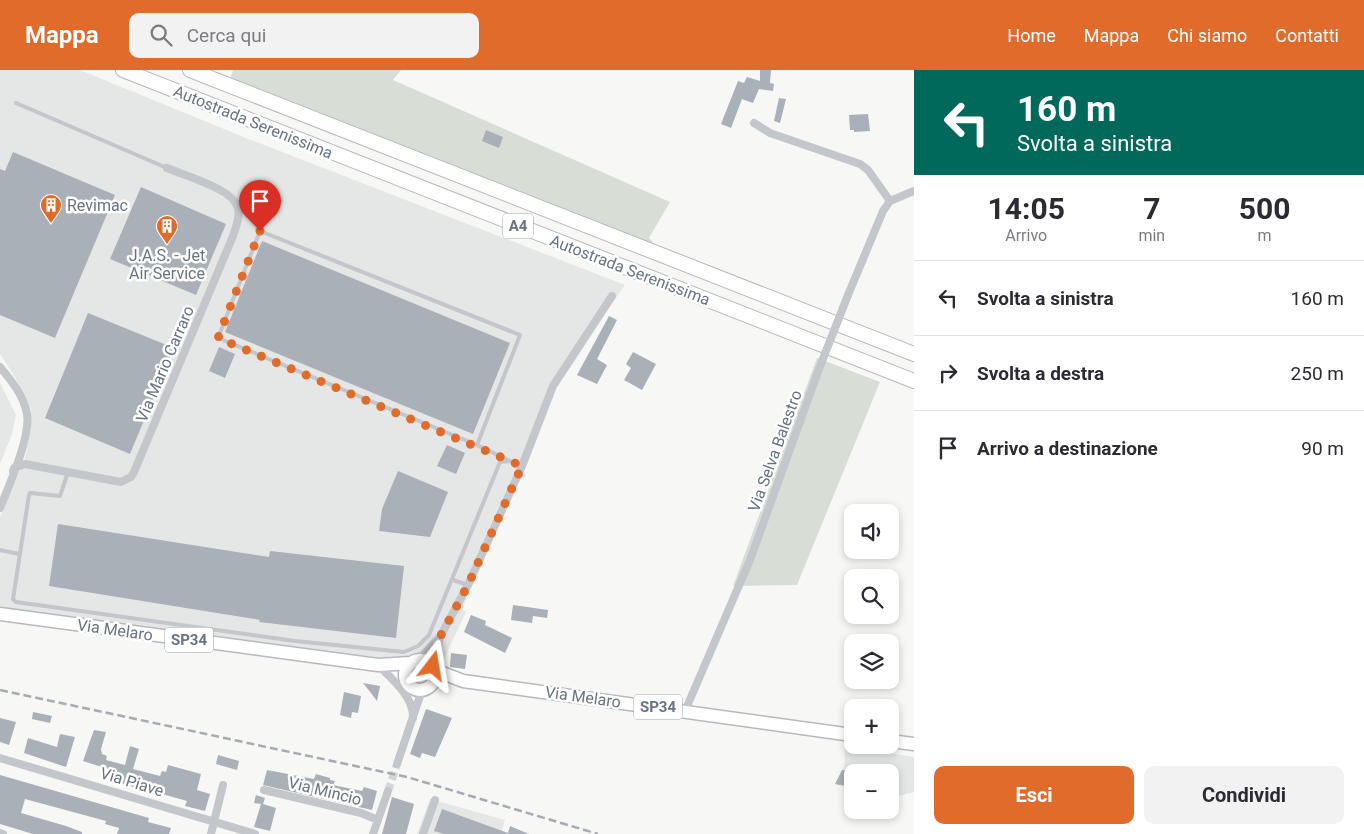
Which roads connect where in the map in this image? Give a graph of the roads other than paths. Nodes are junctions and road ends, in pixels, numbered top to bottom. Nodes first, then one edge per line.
1 (123, 70) edge
2 (190, 70) edge
3 (16, 103) dead end
4 (754, 123) dead end
5 (167, 168) joint
6 (914, 191) edge
7 (890, 201) junction
8 (612, 296) dead end
9 (914, 354) edge
10 (0, 366) edge
11 (914, 380) edge
12 (477, 445) junction
13 (510, 461) junction
14 (522, 466) junction
15 (13, 471) junction
16 (68, 472) junction
17 (0, 508) edge
18 (0, 550) edge
19 (20, 554) junction
20 (453, 580) junction
21 (468, 585) junction
22 (0, 614) edge
23 (440, 637) junction
24 (414, 661) junction
25 (378, 665) junction
26 (434, 668) junction
27 (463, 681) junction
28 (409, 685) junction
29 (428, 687) junction
30 (685, 711) junction
31 (413, 722) junction
32 (844, 734) edge
33 (899, 742) edge
34 (914, 744) edge
35 (0, 758) edge
36 (397, 764) tunnel mouth
37 (223, 785) dead end
38 (264, 790) dead end
39 (388, 791) tunnel mouth
40 (435, 800) dead end
41 (378, 820) junction
42 (215, 822) junction
43 (211, 834) edge
44 (255, 834) edge
45 (373, 834) edge
46 (423, 834) edge

1 - 11 highway, Autostrada Serenissima / A4
2 - 9 highway, Autostrada Serenissima / A4
3 - 5 lane, Via Mario Carraro
4 - 7 street
5 - 16 street, Via Mario Carraro
6 - 7 street
7 - 30 street, Via Selva Balestro, bridge
8 - 14 street
10 - 15 street
12 - 12 lane
12 - 13 lane
13 - 14 lane
13 - 20 lane
14 - 21 street
15 - 16 street, Via Mario Carraro
15 - 17 street
16 - 19 lane
18 - 19 lane
19 - 20 lane
20 - 21 lane
21 - 23 street
22 - 25 main road, Via Melaro / SP34
23 - 24 street
23 - 26 street
24 - 25 main road, Via Melaro / SP34
24 - 26 main road, Via Melaro / SP34
24 - 28 main road
25 - 28 main road, Via Melaro / SP34
25 - 31 street
26 - 27 main road, Via Melaro / SP34
26 - 29 main road
27 - 29 main road, Via Melaro / SP34
27 - 30 main road, Via Melaro / SP34
28 - 29 main road, Via Melaro / SP34
29 - 31 street
30 - 32 main road, Via Melaro / SP34
31 - 36 street
33 - 34 main road
35 - 42 street, Via Piave
37 - 42 street
38 - 41 street, Via Mincio
39 - 41 street
40 - 46 street
41 - 45 street
42 - 43 street
42 - 44 street, Via Piave

